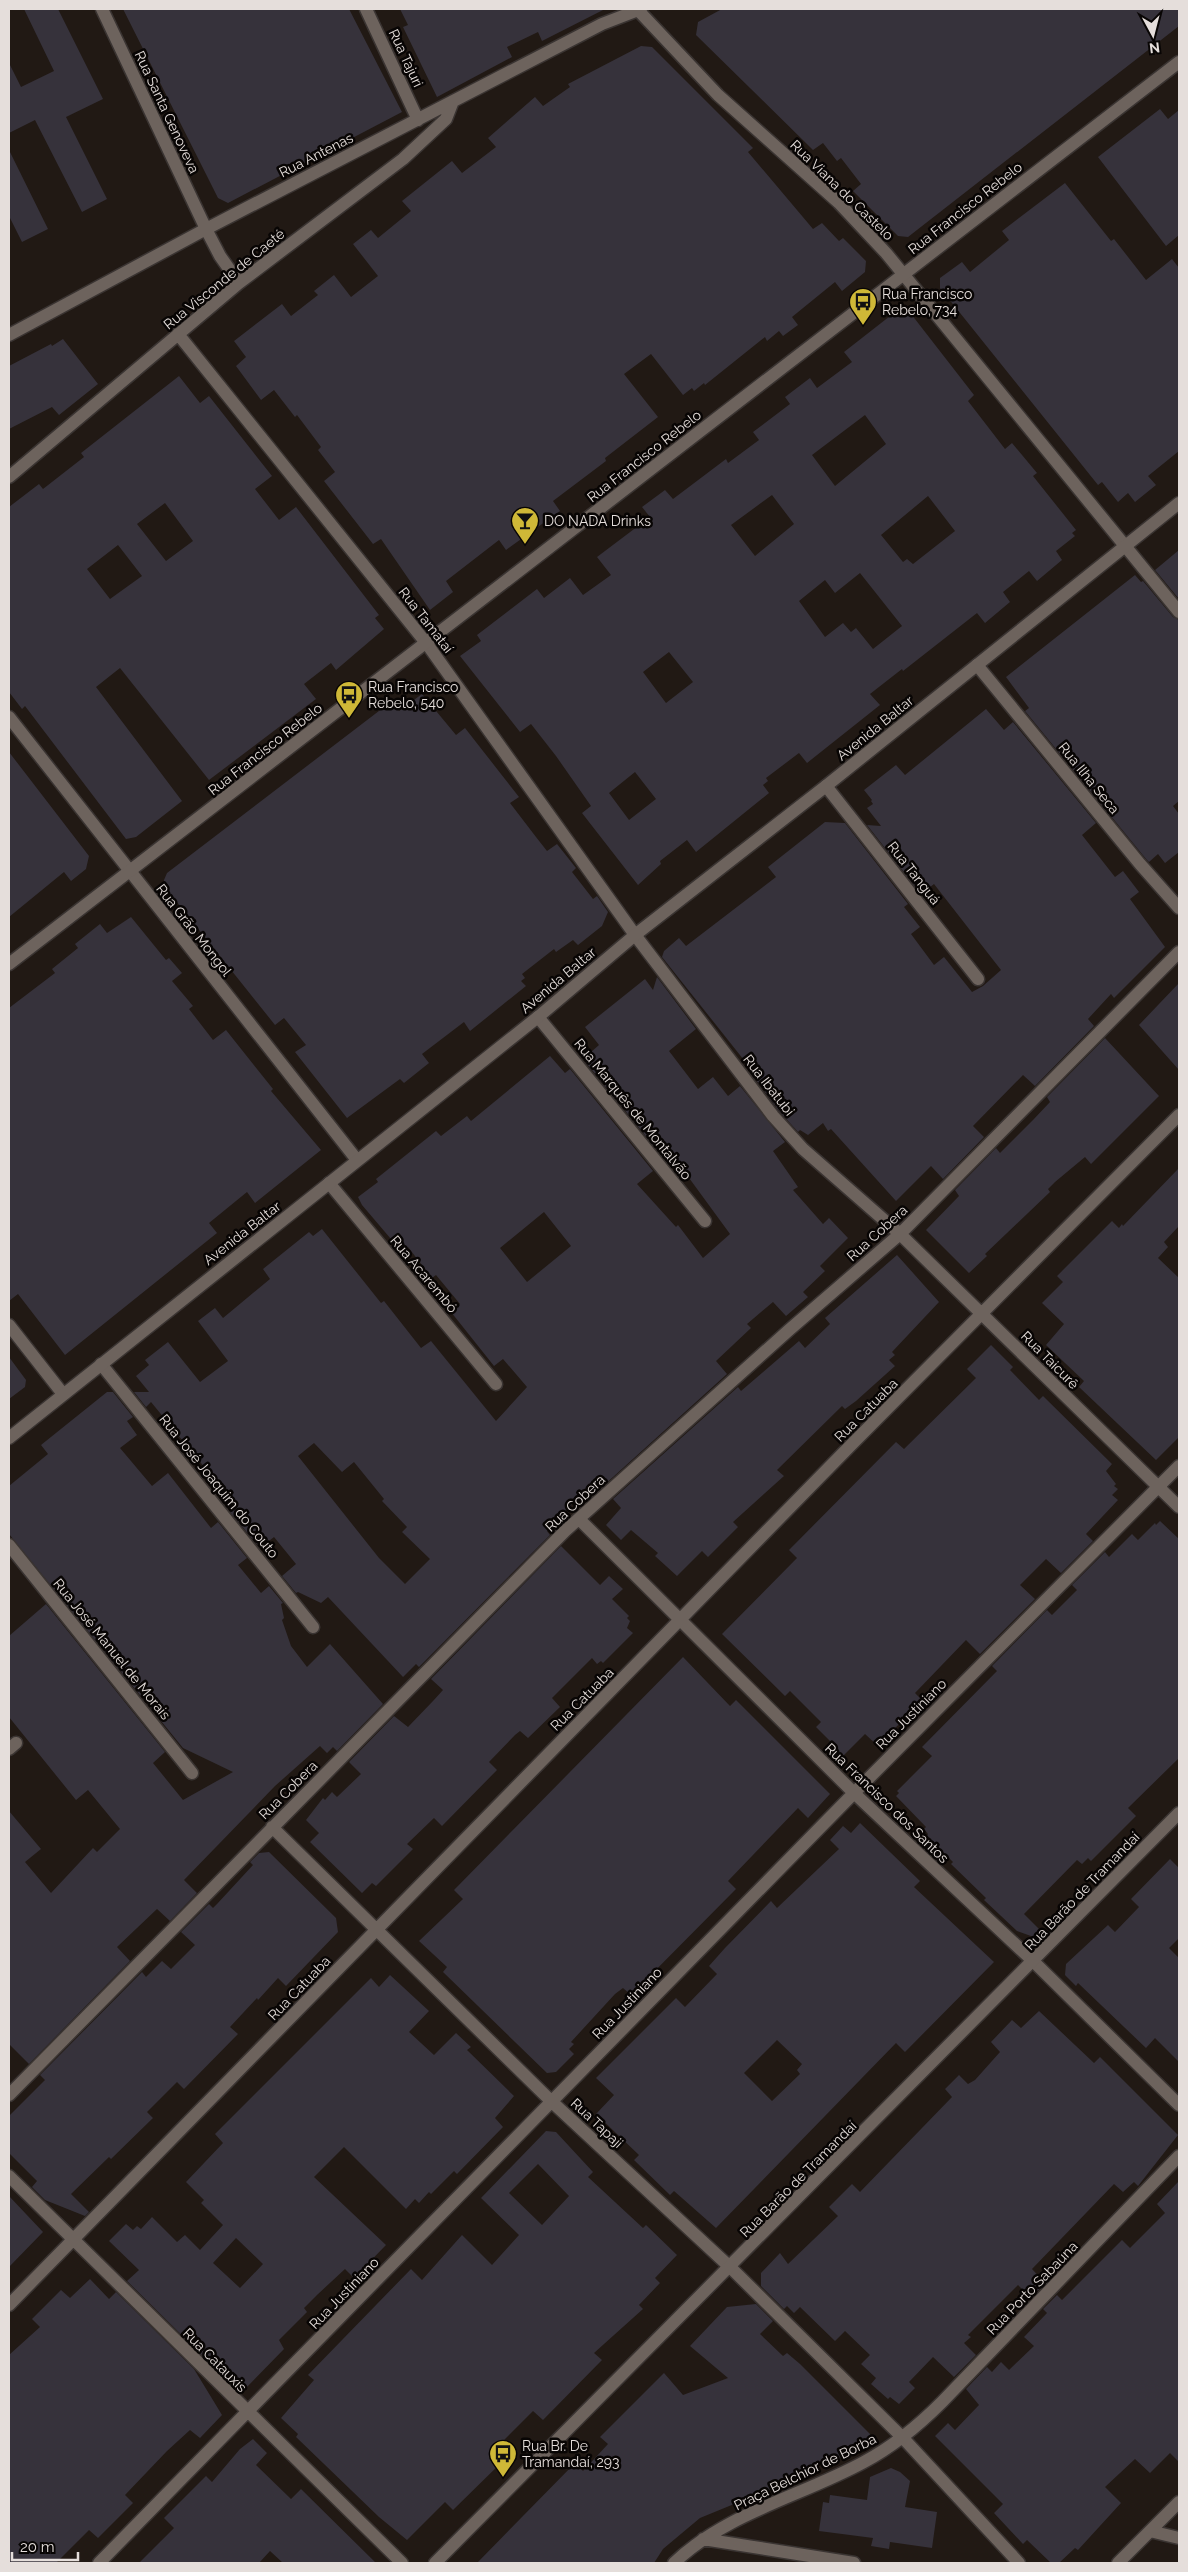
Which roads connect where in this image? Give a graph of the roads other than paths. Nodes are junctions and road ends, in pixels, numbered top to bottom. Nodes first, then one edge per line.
1 (102, 9) edge
2 (366, 9) edge
3 (639, 9) edge
4 (1179, 62) edge
5 (453, 101) junction
6 (418, 120) junction
7 (206, 229) junction
8 (904, 274) junction
9 (239, 283) junction
10 (9, 334) edge
11 (178, 334) junction
12 (9, 477) edge
13 (1179, 503) edge
14 (1126, 545) junction
15 (1179, 612) edge
16 (427, 644) junction
17 (977, 665) junction
18 (9, 717) edge
19 (826, 786) junction
20 (129, 872) junction
21 (1179, 908) edge
22 (635, 935) junction
23 (1179, 952) edge
24 (9, 964) edge
25 (978, 979) dead end
26 (538, 1017) junction
27 (1179, 1115) edge
28 (357, 1160) junction
29 (329, 1183) junction
30 (705, 1221) dead end
31 (900, 1234) junction
32 (982, 1315) junction
33 (9, 1325) edge
34 (101, 1364) junction
35 (496, 1384) dead end
36 (64, 1394) junction
37 (9, 1438) edge
38 (1179, 1466) edge
39 (1158, 1488) junction
40 (1179, 1507) edge
41 (579, 1519) junction
42 (9, 1545) edge
43 (680, 1622) junction
44 (313, 1627) dead end
45 (192, 1773) dead end
46 (854, 1793) junction
47 (1179, 1813) edge
48 (272, 1827) junction
49 (376, 1930) junction
50 (1034, 1962) junction
51 (9, 2095) edge
52 (551, 2101) junction
53 (1179, 2105) edge
54 (1179, 2156) edge
55 (9, 2176) edge
56 (73, 2240) junction
57 (731, 2268) junction
58 (9, 2306) edge
59 (248, 2413) junction
60 (903, 2438) junction
61 (1179, 2502) edge
62 (1150, 2531) junction
63 (1179, 2538) edge
64 (703, 2539) junction
65 (99, 2563) edge
66 (402, 2563) edge
67 (435, 2563) edge
68 (674, 2563) edge
69 (854, 2563) edge
70 (1019, 2563) edge
71 (1118, 2563) edge

1 - 7 street, Rua Santa Genoveva
2 - 6 street, Rua Tajuri
3 - 5 street, Rua Antenas
3 - 8 street, Rua Viana do Castelo
4 - 8 street, Rua Francisco Rebelo
5 - 6 street, Rua Antenas
5 - 9 street, Rua Visconde de Caeté
6 - 7 street, Rua Antenas
7 - 9 street, Rua Santa Genoveva
7 - 10 street, Rua Antenas
8 - 14 street, Rua Viana do Castelo
8 - 16 street, Rua Francisco Rebelo
9 - 11 street, Rua Visconde de Caeté
11 - 12 street, Rua Visconde de Caeté
11 - 16 street, Rua Tamataí
13 - 14 street, Avenida Baltar
14 - 15 street, Rua Viana do Castelo
14 - 17 street, Avenida Baltar
16 - 20 street, Rua Francisco Rebelo
16 - 22 street, Rua Tamataí
17 - 19 street, Avenida Baltar
17 - 21 street, Rua Ilha Seca
18 - 20 street, Rua Grão Mongol
19 - 22 street, Avenida Baltar
19 - 25 street, Rua Tanguá
20 - 24 street, Rua Francisco Rebelo
20 - 28 street, Rua Grão Mongol
22 - 26 street, Avenida Baltar
22 - 31 street, Rua Ibatubi
23 - 31 street, Rua Cobera
26 - 28 street, Avenida Baltar
26 - 30 street, Rua Marquês de Montalvão
27 - 32 street, Rua Catuaba
28 - 29 street, Avenida Baltar
29 - 34 street, Avenida Baltar
29 - 35 street, Rua Acarembó
31 - 32 street, Rua Taicurê
31 - 41 street, Rua Cobera
32 - 39 street, Rua Taicurê
32 - 43 street, Rua Catuaba
33 - 36 street
34 - 36 street, Avenida Baltar
34 - 44 street, Rua José Joaquim do Couto
36 - 37 street, Avenida Baltar
38 - 39 street, Rua Justiniano
39 - 40 street, Rua Taicurê
39 - 46 street, Rua Justiniano
41 - 43 street, Rua Francisco dos Santos
41 - 48 street, Rua Cobera
42 - 45 street, Rua José Manuel de Morais
43 - 46 street, Rua Francisco dos Santos
43 - 49 street, Rua Catuaba
46 - 50 street, Rua Francisco dos Santos
46 - 52 street, Rua Justiniano
47 - 50 street, Rua Barão de Tramandaí
48 - 49 street, Rua Tapaji
48 - 51 street, Rua Cobera
49 - 52 street, Rua Tapaji
49 - 56 street, Rua Catuaba
50 - 53 street, Rua Francisco dos Santos
50 - 57 street, Rua Barão de Tramandaí
52 - 57 street, Rua Tapaji
52 - 59 street, Rua Justiniano
54 - 60 street, Rua Porto Sabaúna
55 - 56 street, Rua Catauxis
56 - 58 street, Rua Catuaba
56 - 59 street, Rua Catauxis
57 - 60 street, Rua Tapaji
57 - 67 street, Rua Barão de Tramandaí
59 - 65 street, Rua Justiniano
59 - 66 street, Rua Catauxis
60 - 64 street, Praça Belchior de Borba
60 - 70 street
61 - 62 street
62 - 63 street
62 - 71 street
64 - 68 street, Praça Belchior de Borba
64 - 69 street

